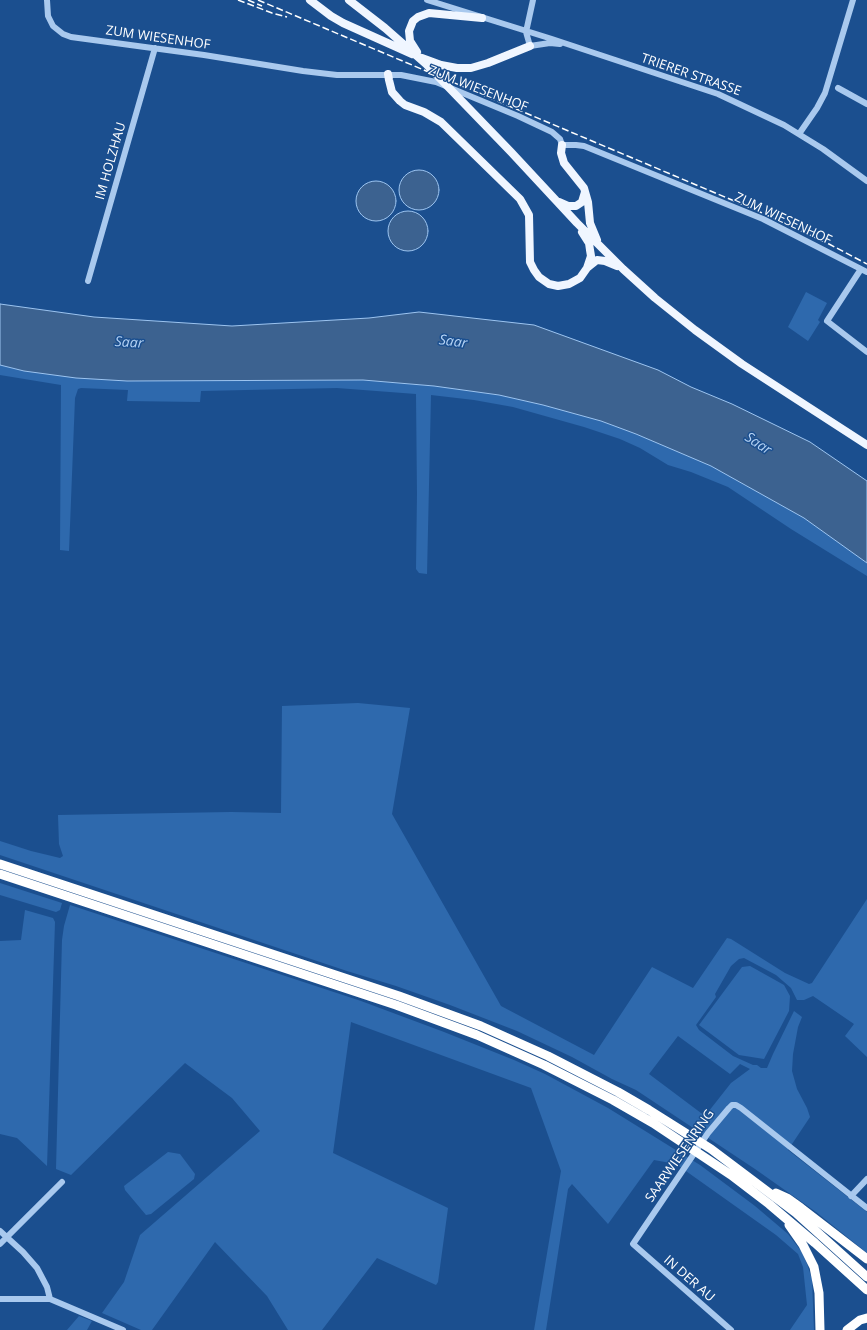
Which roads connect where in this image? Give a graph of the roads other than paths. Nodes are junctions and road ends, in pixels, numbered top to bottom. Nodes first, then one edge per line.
1 (47, 0) edge
2 (310, 0) edge
3 (349, 0) edge
4 (427, 0) edge
5 (533, 0) edge
6 (853, 0) edge
7 (482, 18) junction
8 (526, 32) junction
9 (571, 45) junction
10 (530, 46) junction
11 (156, 48) junction
12 (426, 64) junction
13 (388, 74) junction
14 (838, 88) dead end
15 (867, 104) edge
16 (799, 134) junction
17 (562, 145) junction
18 (867, 181) edge
19 (585, 192) junction
20 (558, 202) junction
21 (577, 223) junction
22 (599, 245) junction
23 (587, 268) junction
24 (623, 269) junction
25 (861, 269) junction
26 (867, 272) edge
27 (88, 281) dead end
28 (867, 352) edge
29 (867, 445) edge
30 (0, 864) edge
31 (0, 874) edge
32 (867, 1179) edge
33 (62, 1182) dead end
34 (758, 1184) junction
35 (851, 1196) junction
36 (769, 1204) junction
37 (867, 1208) edge
38 (0, 1231) edge
39 (7, 1237) junction
40 (0, 1244) edge
41 (633, 1244) joint
42 (867, 1259) edge
43 (867, 1277) edge
44 (867, 1290) edge
45 (0, 1299) edge
46 (50, 1299) junction
47 (867, 1318) edge
48 (123, 1330) edge
49 (731, 1330) edge
50 (820, 1330) edge
51 (847, 1330) edge

1 - 11 street, ZUM WIESENHOF
2 - 10 main road
3 - 12 main road
4 - 7 street, TRIERER STRASSE
5 - 8 street
6 - 16 street
7 - 8 street, TRIERER STRASSE
7 - 12 main road
8 - 9 street, TRIERER STRASSE
8 - 10 street
9 - 10 street, TRIERER STRASSE
9 - 16 street, TRIERER STRASSE
11 - 13 street, ZUM WIESENHOF
11 - 27 street, IM HOLZHAU
12 - 20 main road
13 - 17 street, ZUM WIESENHOF
13 - 23 main road
14 - 15 street
16 - 18 street, TRIERER STRASSE
17 - 19 main road
17 - 25 street, ZUM WIESENHOF
19 - 20 main road
19 - 22 main road
20 - 21 main road
21 - 22 main road
21 - 23 main road
22 - 24 main road
23 - 24 main road
24 - 29 main road
25 - 26 street, ZUM WIESENHOF
25 - 28 street
30 - 34 highway
31 - 36 highway
32 - 35 street
33 - 39 street
34 - 42 highway
34 - 43 highway
35 - 37 street, SAARWIESENRING
35 - 41 street, SAARWIESENRING
36 - 44 highway
36 - 50 highway
38 - 39 street
39 - 40 street
39 - 46 street
41 - 49 street, IN DER AU
45 - 46 street
46 - 48 street
47 - 51 highway

